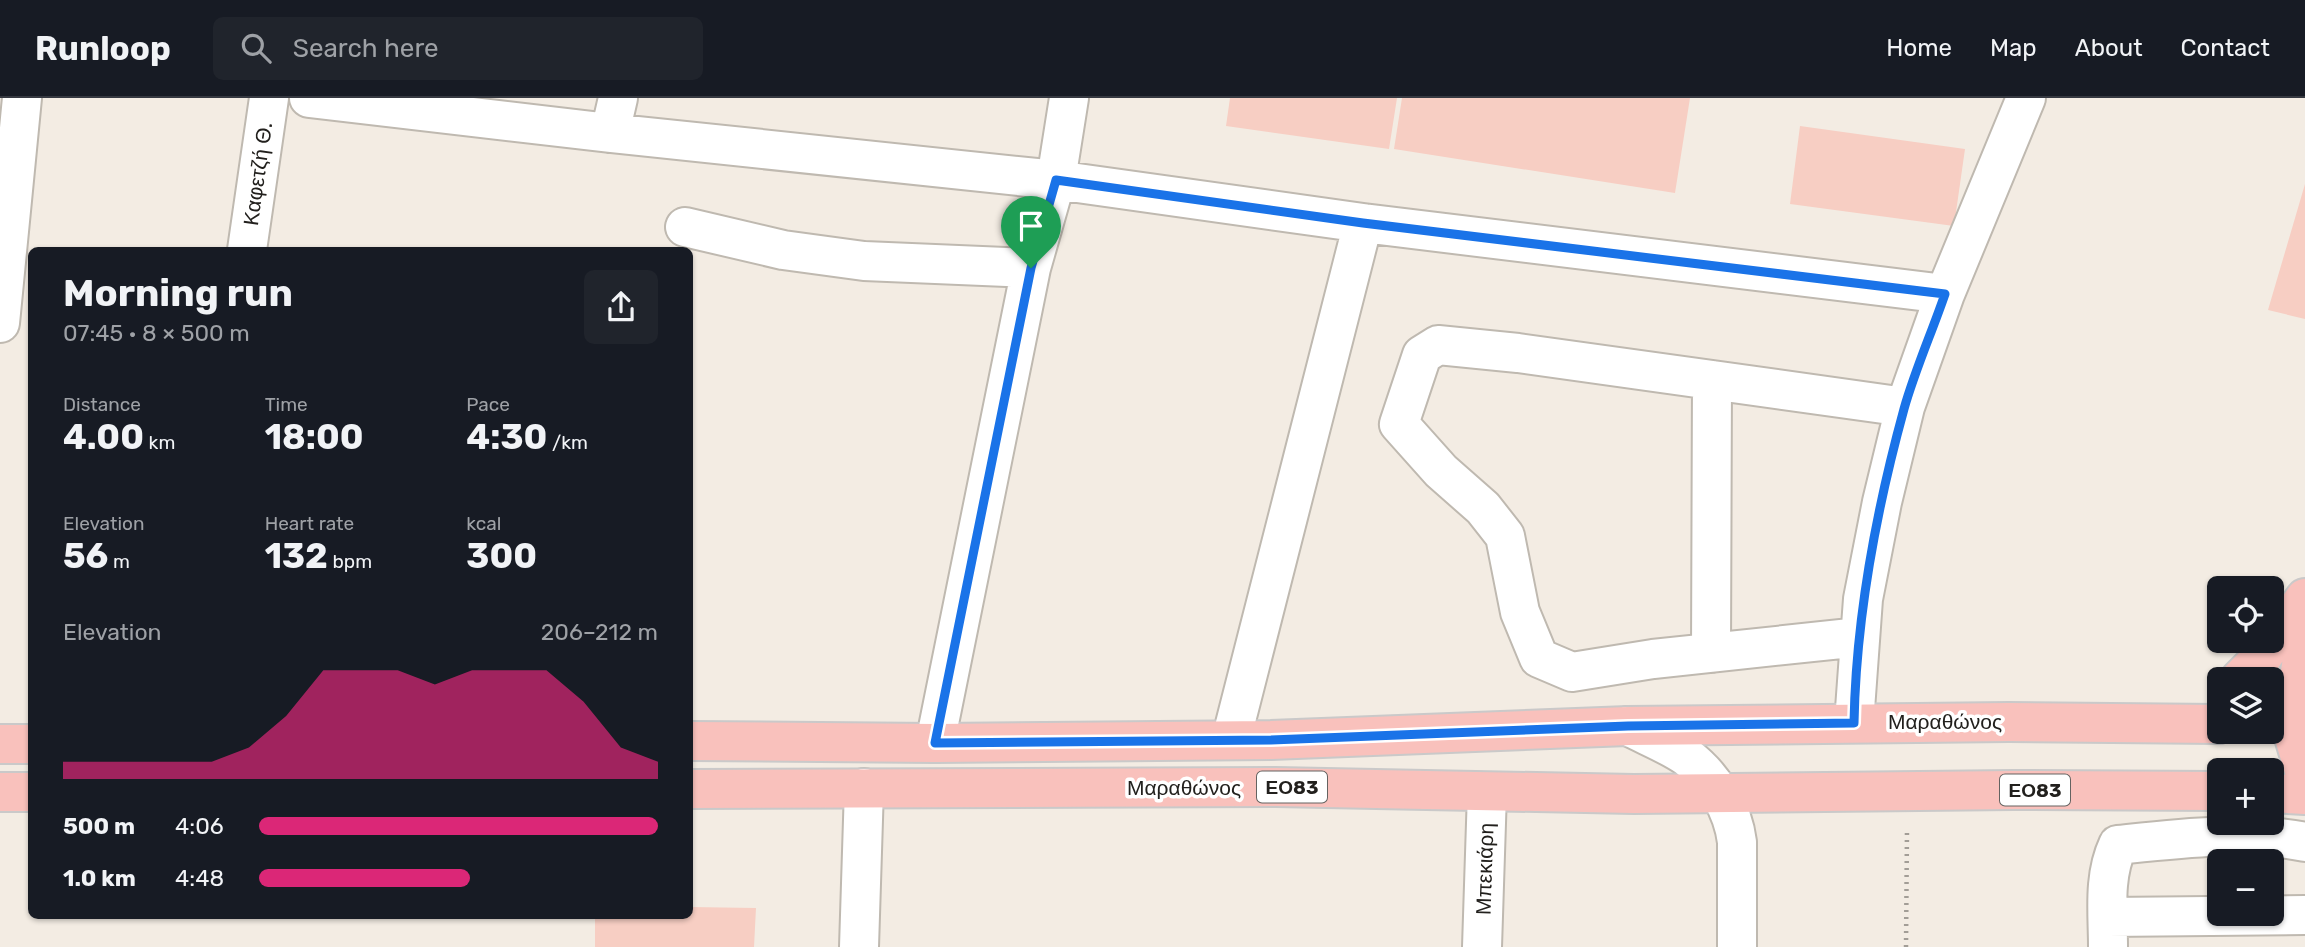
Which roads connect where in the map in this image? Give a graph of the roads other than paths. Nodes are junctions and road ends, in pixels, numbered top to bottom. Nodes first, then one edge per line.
1 (22, 98) edge
2 (269, 98) edge
3 (309, 98) edge
4 (1069, 98) edge
5 (2025, 98) edge
6 (614, 116) edge
7 (1056, 180) junction
8 (1363, 223) junction
9 (685, 227) dead end
10 (247, 247) edge
11 (1031, 268) junction
12 (1945, 294) junction
13 (0, 323) edge
14 (1712, 380) junction
15 (1905, 407) junction
16 (2305, 598) edge
17 (1860, 637) junction
18 (2305, 641) edge
19 (1711, 653) junction
20 (2252, 667) edge
21 (2207, 703) edge
22 (1854, 723) junction
23 (2146, 724) junction
24 (2207, 724) edge
25 (1628, 726) junction
26 (2289, 727) edge
27 (1231, 740) junction
28 (693, 741) edge
29 (935, 743) junction
30 (0, 744) edge
31 (28, 744) edge
32 (2305, 774) edge
33 (693, 789) edge
34 (864, 789) junction
35 (2207, 790) edge
36 (0, 792) edge
37 (28, 792) edge
38 (1487, 792) junction
39 (1720, 794) junction
40 (2284, 794) edge
41 (2207, 795) edge
42 (2305, 795) edge
43 (2199, 839) junction
44 (2305, 842) edge
45 (2305, 915) edge
46 (2108, 932) edge
47 (859, 947) edge
48 (1482, 947) edge
49 (1737, 947) edge

1 - 13 street
2 - 10 street, Καφετζή Θ.
3 - 6 street
4 - 7 street
5 - 12 street
6 - 7 street
7 - 8 street
7 - 11 street
8 - 12 street
8 - 27 street
9 - 11 street
11 - 29 street
12 - 15 street
14 - 15 street
14 - 19 street
14 - 19 street
15 - 17 street
16 - 20 main road
17 - 19 street
17 - 22 street
18 - 26 main road
21 - 23 main road
22 - 23 main road, Μαραθώνος / ΕΟ83
22 - 25 main road, Μαραθώνος / ΕΟ83
23 - 24 main road, Μαραθώνος / ΕΟ83
25 - 27 main road, Μαραθώνος / ΕΟ83
25 - 39 street, Μαραθώνος
26 - 32 main road
27 - 29 main road, Μαραθώνος / ΕΟ83
28 - 29 main road, Μαραθώνος / ΕΟ83
30 - 31 main road
33 - 34 main road, Μαραθώνος / ΕΟ83
34 - 38 main road, Μαραθώνος / ΕΟ83
34 - 47 street
35 - 39 main road, Μαραθώνος / ΕΟ83
36 - 37 main road
38 - 39 main road, Μαραθώνος / ΕΟ83
38 - 48 street, Μπεκιάρη
39 - 49 street
40 - 42 main road
41 - 43 street
43 - 44 street
43 - 46 street
45 - 46 street

